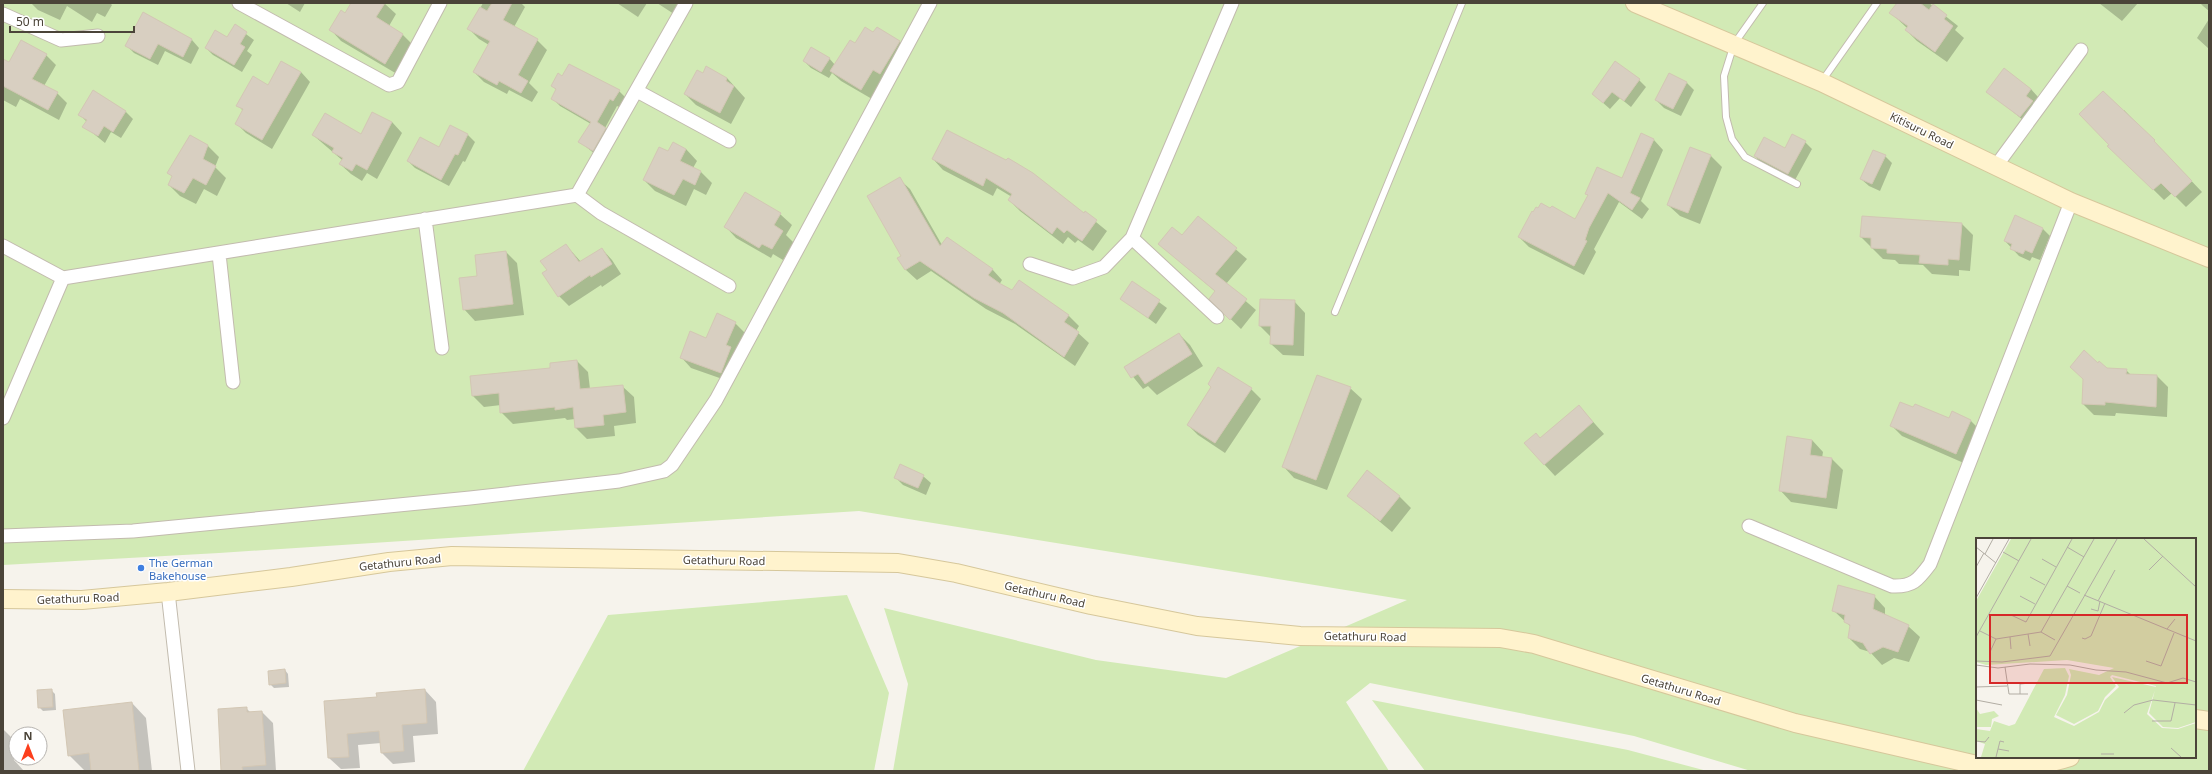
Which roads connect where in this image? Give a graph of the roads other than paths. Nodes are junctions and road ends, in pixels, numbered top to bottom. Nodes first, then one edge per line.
1 (239, 3) edge
2 (440, 3) edge
3 (686, 3) edge
4 (930, 3) edge
5 (1232, 3) edge
6 (1462, 3) edge
7 (1635, 3) edge
8 (1763, 3) edge
9 (1877, 3) edge
10 (3, 14) edge
11 (98, 36) dead end
12 (1734, 44) junction
13 (2081, 50) dead end
14 (1821, 82) junction
15 (637, 91) junction
16 (729, 141) dead end
17 (1996, 166) junction
18 (1797, 184) dead end
19 (577, 195) junction
20 (2071, 202) junction
21 (425, 219) junction
22 (1132, 238) junction
23 (3, 246) edge
24 (219, 254) junction
25 (2209, 258) edge
26 (1030, 264) dead end
27 (63, 278) junction
28 (729, 286) dead end
29 (1335, 312) dead end
30 (1217, 317) dead end
31 (442, 348) dead end
32 (233, 382) dead end
33 (3, 418) edge
34 (1749, 526) dead end
35 (3, 536) edge
36 (168, 592) junction
37 (3, 599) edge
38 (2196, 719) edge
39 (2209, 721) edge
40 (2066, 758) edge
41 (188, 771) edge

1 - 2 street
3 - 15 street
4 - 35 street
5 - 22 street
6 - 29 lane
7 - 12 main road, Kitisuru Road
8 - 12 lane
9 - 14 lane
10 - 11 street
12 - 14 main road, Kitisuru Road
12 - 18 lane
13 - 17 street
14 - 17 main road, Kitisuru Road
15 - 16 street
15 - 19 street
17 - 20 main road, Kitisuru Road
19 - 21 street
19 - 28 street
20 - 25 main road, Kitisuru Road
20 - 34 street
21 - 24 street
21 - 31 street
22 - 26 street
22 - 30 street
23 - 27 street
24 - 27 street
24 - 32 street
27 - 33 street
36 - 37 main road, Getathuru Road
36 - 40 main road, Getathuru Road
36 - 41 street
38 - 39 main road

